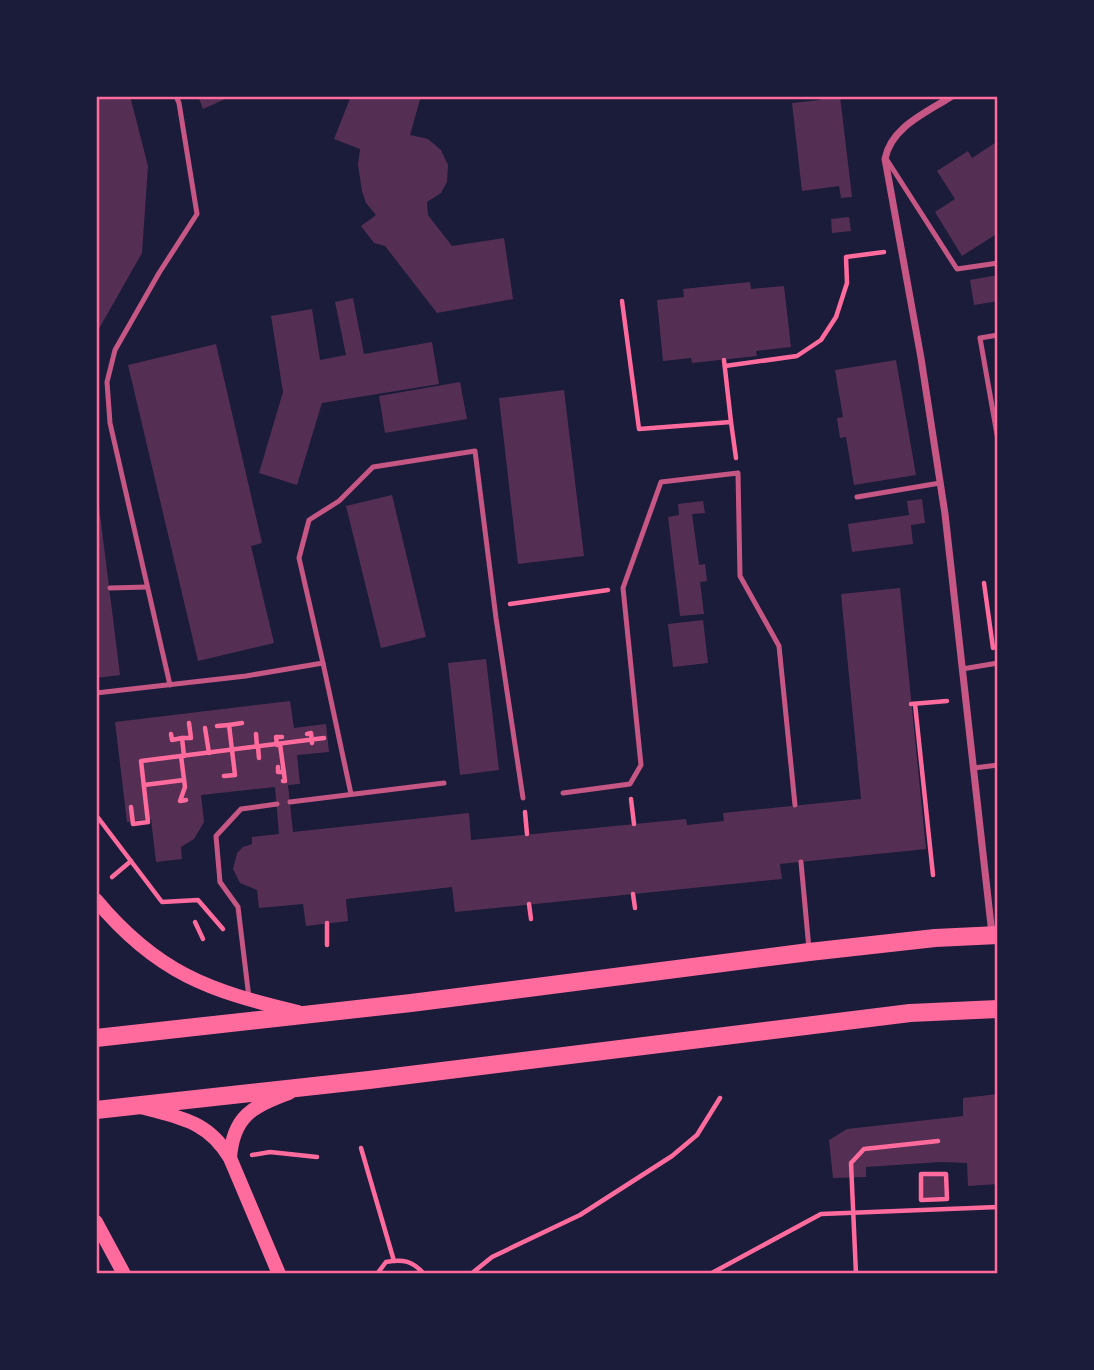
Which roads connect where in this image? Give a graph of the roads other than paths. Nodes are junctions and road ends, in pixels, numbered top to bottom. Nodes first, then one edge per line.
1 (176, 96) edge
2 (952, 96) edge
3 (886, 157) junction
4 (998, 263) edge
5 (998, 335) edge
6 (998, 440) edge
7 (940, 483) junction
8 (857, 497) dead end
9 (148, 587) junction
10 (110, 589) dead end
11 (323, 663) junction
12 (996, 663) edge
13 (962, 669) junction
14 (170, 685) junction
15 (96, 692) edge
16 (998, 765) edge
17 (974, 768) junction
18 (444, 783) dead end
19 (563, 793) dead end
20 (351, 794) junction
21 (523, 798) dead end
22 (290, 802) dead end
23 (277, 804) dead end
24 (795, 805) dead end
25 (801, 862) dead end
26 (96, 900) edge
27 (995, 935) edge
28 (809, 952) junction
29 (249, 1001) junction
30 (998, 1009) edge
31 (307, 1014) junction
32 (96, 1038) edge
33 (304, 1088) junction
34 (133, 1105) junction
35 (96, 1110) edge
36 (237, 1157) junction
37 (96, 1222) edge
38 (124, 1274) edge
39 (279, 1274) edge

1 - 9 lane
2 - 3 street
3 - 4 lane
3 - 7 street
5 - 6 lane
7 - 8 lane
7 - 13 street
9 - 10 lane
9 - 14 lane
11 - 14 lane
11 - 20 lane
11 - 21 lane
12 - 13 lane
13 - 17 street
14 - 15 lane
16 - 17 lane
17 - 27 street
18 - 20 lane
19 - 24 lane
20 - 22 lane
23 - 29 lane
25 - 28 lane
26 - 29 main road
27 - 28 main road
28 - 31 main road
29 - 31 main road
30 - 33 main road
31 - 32 main road
33 - 34 main road
33 - 36 main road
34 - 35 main road
34 - 36 main road
36 - 39 main road
37 - 38 main road

